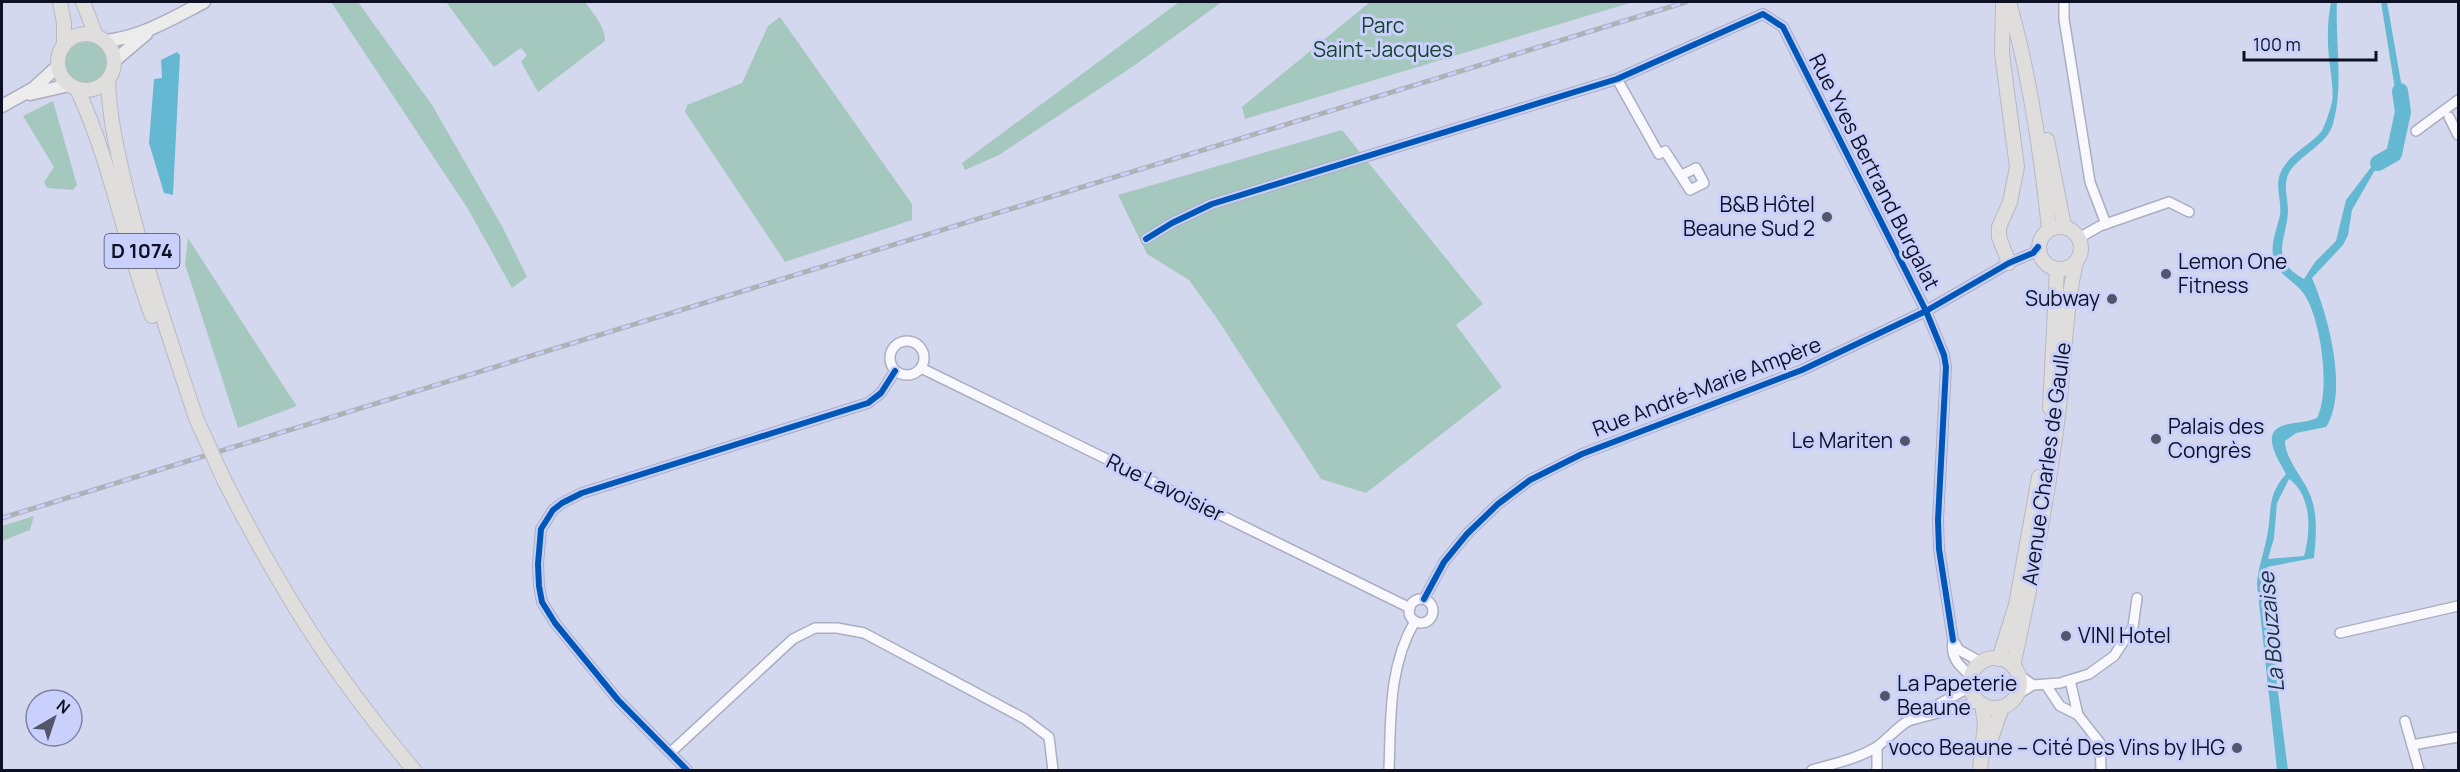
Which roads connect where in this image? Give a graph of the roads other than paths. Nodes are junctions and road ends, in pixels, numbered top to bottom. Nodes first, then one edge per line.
1 (60, 2) edge
2 (83, 2) edge
3 (204, 2) edge
4 (2003, 2) edge
5 (2009, 2) edge
6 (2014, 2) edge
7 (2064, 2) edge
8 (157, 26) junction
9 (100, 38) junction
10 (64, 45) junction
11 (114, 61) junction
12 (58, 66) junction
13 (108, 79) junction
14 (1617, 80) junction
15 (73, 87) junction
16 (18, 98) junction
17 (2458, 100) edge
18 (2, 106) edge
19 (2449, 117) dead end
20 (2415, 131) dead end
21 (2458, 135) edge
22 (1682, 175) dead end
23 (2189, 212) dead end
24 (2106, 224) junction
25 (2064, 226) junction
26 (2049, 229) junction
27 (2079, 238) junction
28 (1146, 239) dead end
29 (2038, 248) junction
30 (2076, 262) junction
31 (2009, 263) junction
32 (2056, 269) junction
33 (1926, 311) junction
34 (921, 368) junction
35 (895, 371) junction
36 (196, 417) junction
37 (2138, 598) dead end
38 (1424, 599) junction
39 (2458, 606) edge
40 (1410, 608) junction
41 (1415, 621) junction
42 (2340, 633) dead end
43 (1953, 640) junction
44 (1999, 659) junction
45 (1981, 662) junction
46 (2016, 670) junction
47 (2070, 680) junction
48 (1970, 681) junction
49 (2033, 685) junction
50 (2046, 685) junction
51 (2018, 694) junction
52 (1980, 703) junction
53 (2002, 708) junction
54 (2078, 715) junction
55 (2405, 720) dead end
56 (1908, 721) junction
57 (2458, 737) edge
58 (2412, 745) junction
59 (1877, 747) junction
60 (671, 752) junction
61 (1390, 767) edge
62 (1981, 768) edge
63 (414, 771) edge
64 (687, 771) edge
65 (1053, 771) edge
66 (1812, 771) edge
67 (1877, 771) edge
68 (2102, 771) edge
69 (2419, 771) edge

1 - 10 main road
2 - 9 main road
3 - 8 main road
4 - 31 main road
5 - 26 main road
6 - 25 main road
7 - 24 street
8 - 9 main road
8 - 11 main road
9 - 10 main road
9 - 11 main road
10 - 12 main road
11 - 13 main road
12 - 15 main road
12 - 16 main road
13 - 15 main road
13 - 36 main road, D 1074
14 - 22 street
14 - 28 street
14 - 33 street, Rue Yves Bertrand Burgalat
15 - 16 main road
15 - 36 main road, D 1074
16 - 18 main road
17 - 20 street
19 - 21 street
23 - 24 street
24 - 27 street
25 - 26 main road
25 - 27 main road
26 - 29 main road
27 - 30 main road, Avenue Charles de Gaulle
29 - 31 street, Rue André-Marie Ampère
29 - 32 main road
30 - 32 main road
30 - 46 main road, Avenue Charles de Gaulle
31 - 33 street, Rue André-Marie Ampère
32 - 44 main road, Avenue Charles de Gaulle
33 - 38 street, Rue André-Marie Ampère
33 - 43 street, Rue Yves Bertrand Burgalat
34 - 35 street
34 - 35 street
34 - 40 street, Rue Lavoisier
35 - 60 street
36 - 63 main road, D 1074, bridge
37 - 47 street
38 - 40 street, Rue André-Marie Ampère
38 - 41 street, Rue André-Marie Ampère
39 - 42 street
40 - 41 street
41 - 61 street, Rue André-Marie Ampère
43 - 45 street
43 - 48 street, Rue Yves Bertrand Burgalat
44 - 45 main road
44 - 46 main road
45 - 48 main road
46 - 49 street
46 - 51 main road, Avenue Charles de Gaulle
47 - 50 street
47 - 54 street
48 - 52 main road
48 - 56 street
49 - 50 street
49 - 51 street
50 - 54 street
51 - 53 main road
52 - 53 main road
52 - 56 street
52 - 62 main road
53 - 62 main road
54 - 68 street
55 - 58 street
56 - 59 street
57 - 58 street
58 - 69 street
59 - 66 street
59 - 67 street
60 - 64 street
60 - 65 street

